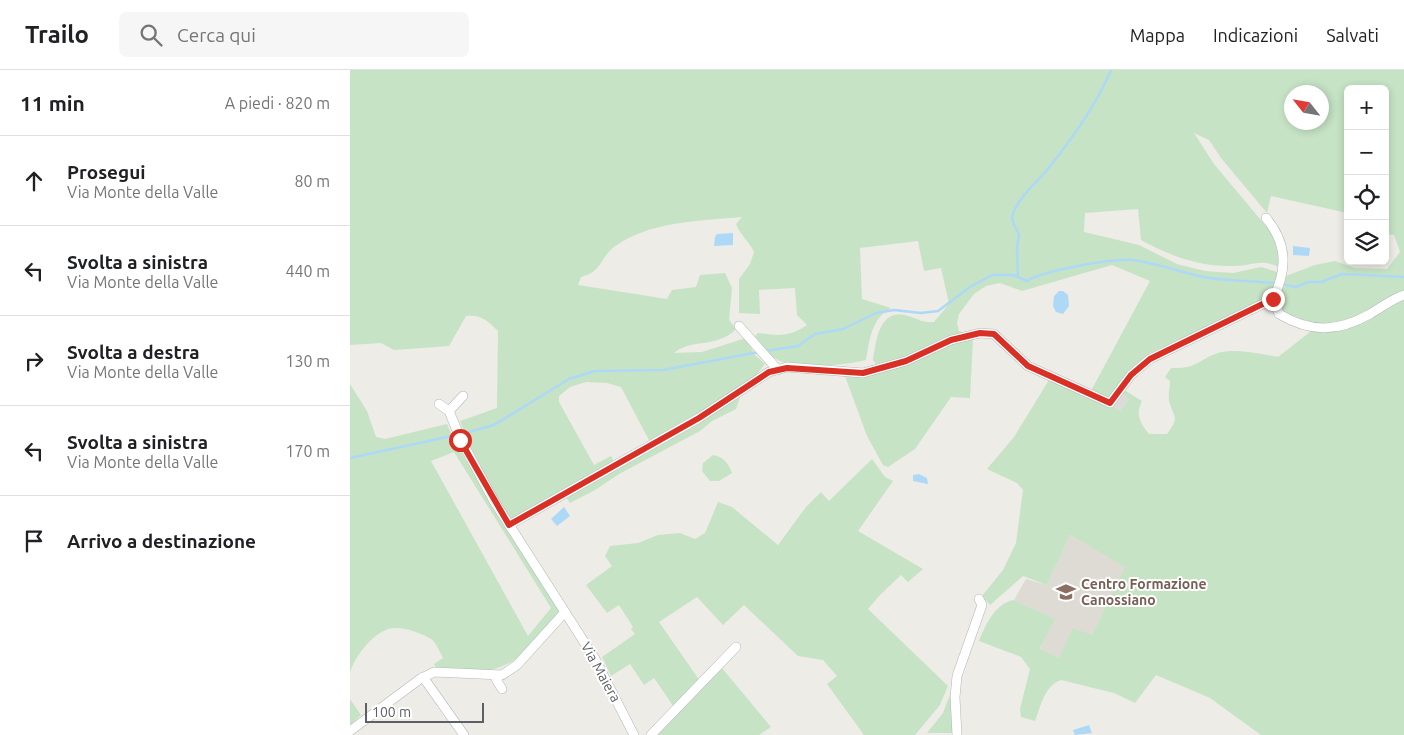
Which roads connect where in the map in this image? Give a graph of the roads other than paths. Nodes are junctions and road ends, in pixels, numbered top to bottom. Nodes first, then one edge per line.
1 (1266, 218) dead end
2 (1404, 295) edge
3 (1273, 299) junction
4 (739, 326) dead end
5 (778, 370) junction
6 (463, 396) dead end
7 (439, 404) dead end
8 (449, 411) junction
9 (509, 525) junction
10 (979, 599) dead end
11 (565, 612) junction
12 (736, 647) dead end
13 (494, 676) junction
14 (423, 677) junction
15 (502, 689) dead end
16 (350, 731) edge
17 (464, 735) edge
18 (634, 735) edge
19 (651, 735) edge
20 (957, 735) edge

1 - 3 street
2 - 3 street
3 - 5 street
4 - 5 street
5 - 9 street
6 - 8 street
7 - 8 street
8 - 9 street, Via Maiera
9 - 11 street, Via Maiera
10 - 20 street
11 - 13 street
11 - 18 street, Via Maiera
12 - 19 street
13 - 14 street
13 - 15 street
14 - 16 street
14 - 17 street

